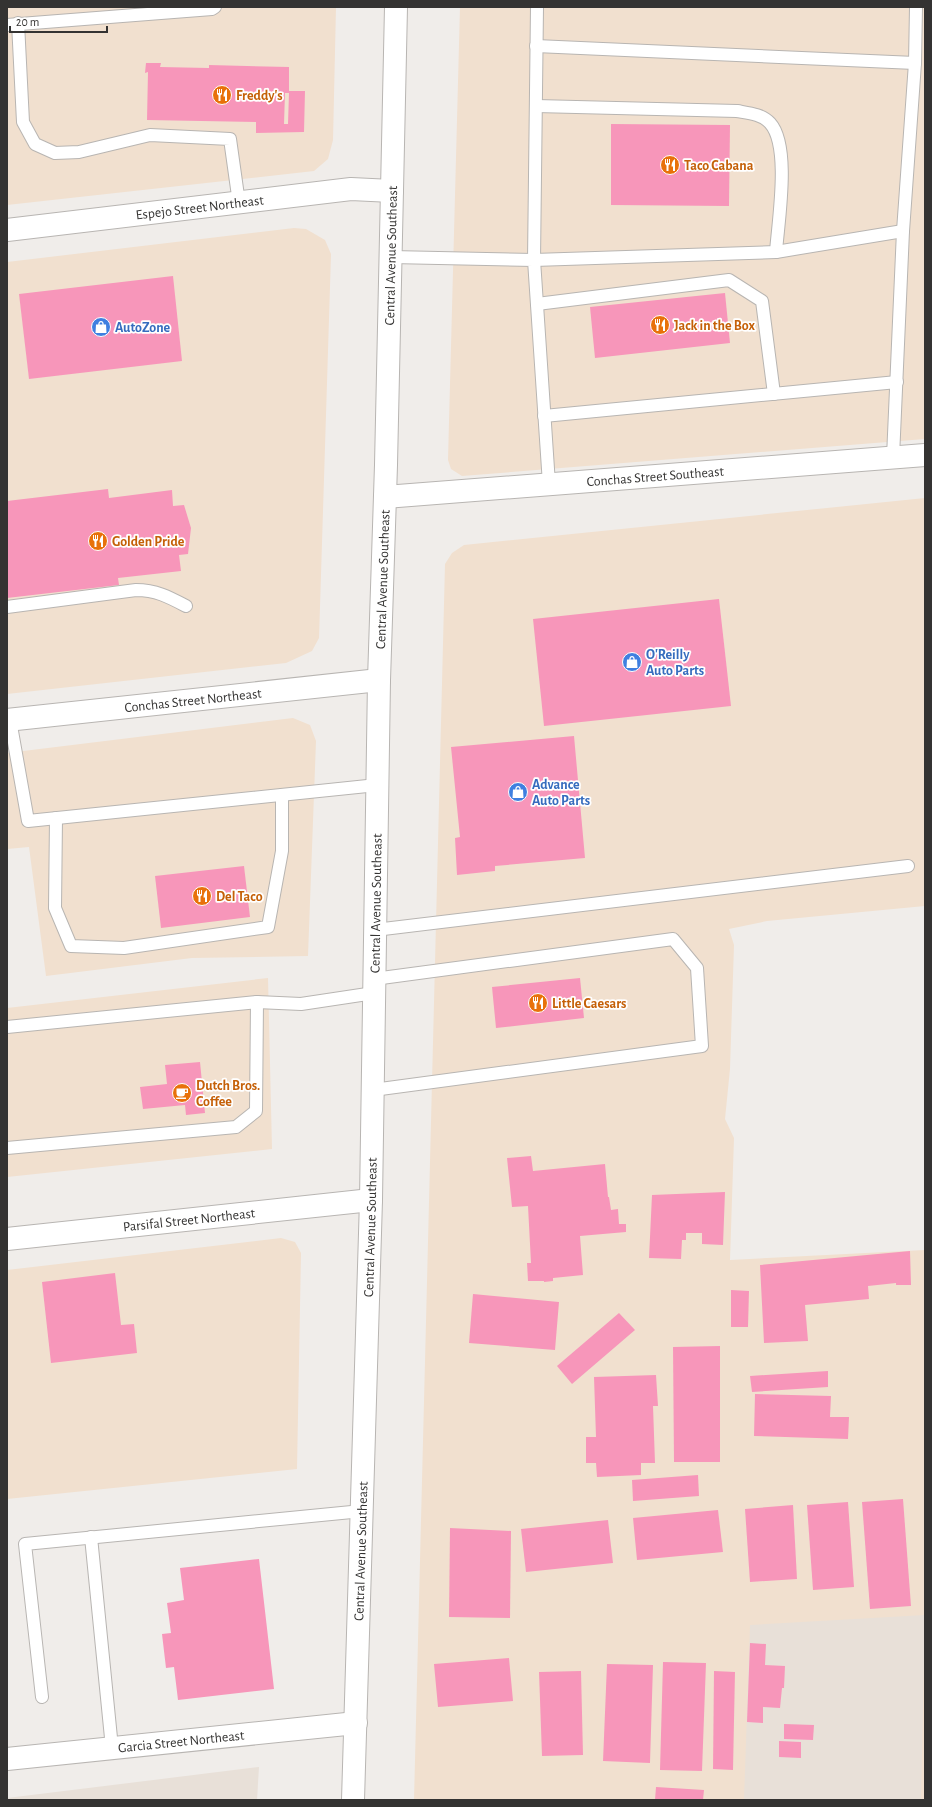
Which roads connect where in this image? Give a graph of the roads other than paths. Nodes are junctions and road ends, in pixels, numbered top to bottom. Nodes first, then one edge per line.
1 (215, 7) edge
2 (396, 7) edge
3 (537, 7) edge
4 (916, 7) edge
5 (13, 24) edge
6 (536, 46) junction
7 (915, 63) junction
8 (536, 106) junction
9 (392, 191) junction
10 (239, 203) junction
11 (7, 230) edge
12 (903, 231) junction
13 (776, 252) junction
14 (391, 257) junction
15 (534, 260) junction
16 (537, 304) junction
17 (897, 382) junction
18 (774, 394) junction
19 (544, 416) junction
20 (925, 455) edge
21 (893, 457) junction
22 (549, 484) junction
23 (385, 497) junction
24 (186, 606) dead end
25 (7, 607) edge
26 (378, 680) junction
27 (8, 720) edge
28 (377, 785) junction
29 (282, 795) junction
30 (56, 818) junction
31 (908, 866) dead end
32 (375, 930) junction
33 (374, 986) junction
34 (257, 1002) junction
35 (7, 1027) edge
36 (373, 1090) junction
37 (7, 1148) edge
38 (371, 1200) junction
39 (7, 1239) edge
40 (362, 1511) junction
41 (91, 1537) junction
42 (42, 1697) dead end
43 (356, 1723) junction
44 (112, 1748) junction
45 (7, 1759) edge
46 (354, 1800) edge

1 - 5 lane
2 - 9 street, Central Avenue Southeast
3 - 6 lane
4 - 7 lane
5 - 10 lane
6 - 7 lane
6 - 8 lane
7 - 12 lane
8 - 13 lane
8 - 15 lane
9 - 10 street, Espejo Street Northeast
9 - 14 street, Central Avenue Southeast
10 - 11 street, Espejo Street Northeast
12 - 13 lane
12 - 17 lane
13 - 15 lane
14 - 15 lane
14 - 23 street, Central Avenue Southeast
15 - 16 lane
16 - 18 lane
16 - 19 lane
17 - 18 lane
17 - 21 lane
18 - 19 lane
19 - 22 lane
20 - 21 street, Conchas Street Southeast
21 - 22 street, Conchas Street Southeast
22 - 23 street, Conchas Street Southeast
23 - 26 street, Central Avenue Southeast
24 - 25 lane
26 - 27 street, Conchas Street Northeast
26 - 28 street, Central Avenue Southeast
27 - 30 lane
28 - 29 lane
28 - 32 street, Central Avenue Southeast
29 - 30 lane
29 - 30 lane
31 - 32 lane
32 - 33 street, Central Avenue Southeast
33 - 34 lane
33 - 36 street, Central Avenue Southeast
33 - 36 lane
34 - 35 lane
34 - 37 lane
36 - 38 street, Central Avenue Southeast
38 - 39 street, Parsifal Street Northeast
38 - 40 street, Central Avenue Southeast
40 - 41 lane
40 - 43 street, Central Avenue Southeast
41 - 42 lane
41 - 44 lane
43 - 44 street, Garcia Street Northeast
43 - 46 street, Central Avenue Southeast
44 - 45 street, Garcia Street Northeast

